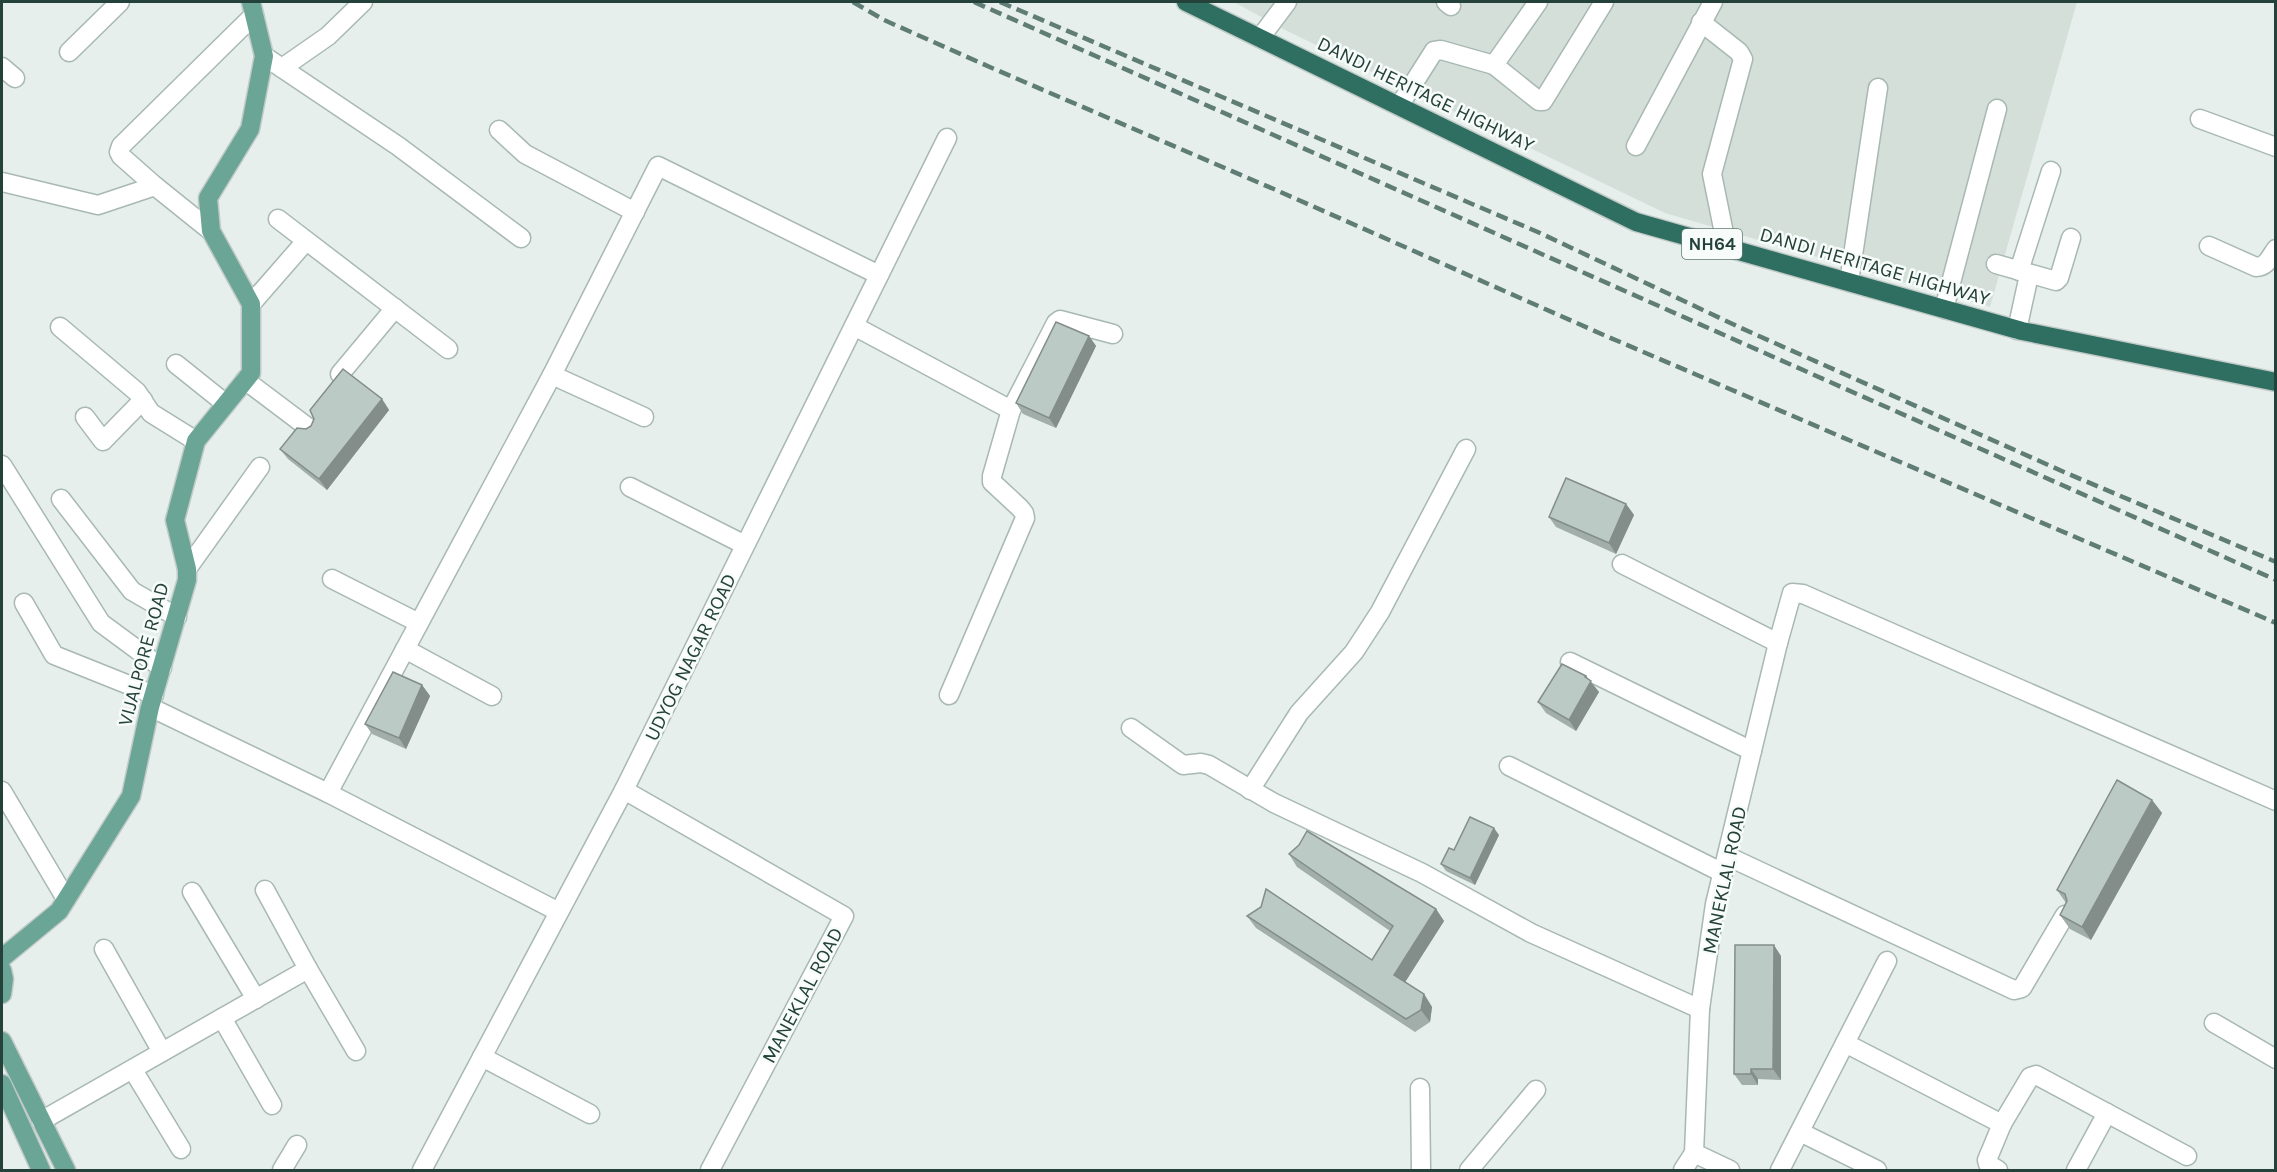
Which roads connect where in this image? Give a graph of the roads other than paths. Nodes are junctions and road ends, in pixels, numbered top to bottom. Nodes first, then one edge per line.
1 (120, 2) edge
2 (363, 2) edge
3 (1186, 2) edge
4 (1287, 2) edge
5 (1538, 2) edge
6 (1604, 2) edge
7 (1713, 2) edge
8 (252, 8) edge
9 (1701, 22) junction
10 (1260, 38) junction
11 (69, 52) dead end
12 (264, 57) junction
13 (1494, 65) junction
14 (282, 68) junction
15 (1878, 88) dead end
16 (1399, 106) junction
17 (1996, 109) dead end
18 (2200, 119) dead end
19 (499, 130) dead end
20 (946, 138) dead end
21 (1636, 146) dead end
22 (2276, 147) edge
23 (2051, 171) dead end
24 (2, 182) edge
25 (155, 186) junction
26 (635, 212) junction
27 (278, 219) dead end
28 (211, 231) junction
29 (521, 238) dead end
30 (2071, 238) dead end
31 (306, 241) junction
32 (2209, 246) dead end
33 (1726, 248) junction
34 (2276, 249) edge
35 (1996, 264) dead end
36 (2024, 273) junction
37 (879, 275) junction
38 (1849, 282) junction
39 (251, 304) junction
40 (394, 308) junction
41 (1944, 309) junction
42 (854, 326) junction
43 (60, 327) dead end
44 (2017, 330) junction
45 (1113, 334) dead end
46 (448, 349) dead end
47 (176, 364) dead end
48 (340, 374) edge
49 (552, 375) junction
50 (245, 380) junction
51 (2276, 382) edge
52 (143, 400) junction
53 (226, 404) junction
54 (1011, 410) junction
55 (85, 417) dead end
56 (644, 417) dead end
57 (310, 429) edge
58 (196, 441) junction
59 (1466, 449) dead end
60 (2, 465) edge
61 (260, 466) dead end
62 (630, 487) dead end
63 (61, 499) dead end
64 (745, 545) junction
65 (1622, 564) dead end
66 (187, 569) junction
67 (332, 579) dead end
68 (24, 603) dead end
69 (177, 617) junction
70 (419, 623) junction
71 (1778, 643) junction
72 (405, 649) junction
73 (1570, 662) dead end
74 (162, 668) junction
75 (949, 695) dead end
76 (492, 696) dead end
77 (152, 701) junction
78 (1131, 728) dead end
79 (1752, 751) junction
80 (1509, 766) dead end
81 (624, 790) junction
82 (1250, 790) junction
83 (2, 791) edge
84 (328, 793) junction
85 (2276, 801) edge
86 (1725, 865) junction
87 (265, 890) dead end
88 (192, 892) dead end
89 (66, 899) junction
90 (559, 912) junction
91 (2065, 915) edge
92 (104, 949) dead end
93 (2, 958) edge
94 (1887, 961) dead end
95 (308, 969) junction
96 (2, 994) edge
97 (256, 999) junction
98 (1700, 1009) junction
99 (222, 1018) junction
100 (2214, 1023) dead end
101 (2, 1041) edge
102 (1845, 1043) junction
103 (356, 1051) dead end
104 (162, 1052) junction
105 (482, 1057) junction
106 (2276, 1059) edge
107 (133, 1070) junction
108 (2, 1084) edge
109 (1420, 1088) dead end
110 (1536, 1090) dead end
111 (272, 1105) dead end
112 (2107, 1113) junction
113 (590, 1114) dead end
114 (41, 1121) junction
115 (2002, 1124) junction
116 (1800, 1132) junction
117 (297, 1145) dead end
118 (181, 1149) dead end
119 (1694, 1154) junction
120 (2187, 1156) dead end
121 (41, 1170) edge
122 (66, 1170) edge
123 (282, 1170) edge
124 (422, 1170) edge
125 (710, 1170) edge
126 (1421, 1170) edge
127 (1469, 1170) edge
128 (1683, 1170) edge
129 (1730, 1170) edge
130 (1780, 1170) edge
131 (1877, 1170) edge
132 (1998, 1170) edge
133 (2076, 1170) edge

1 - 11 street
2 - 14 street
3 - 10 highway, DANDI HERITAGE HIGHWAY / NH64
4 - 10 street
5 - 13 street
6 - 13 street
7 - 9 street
8 - 12 main road, VIJALPORE ROAD
8 - 25 street
9 - 21 street
9 - 33 street
10 - 16 highway, DANDI HERITAGE HIGHWAY / NH64
12 - 14 street
12 - 28 main road, VIJALPORE ROAD
13 - 16 street
14 - 29 street
15 - 38 street
16 - 33 highway, DANDI HERITAGE HIGHWAY / NH64
17 - 41 street
18 - 22 street
19 - 26 street
20 - 37 street, UDYOG NAGAR ROAD
23 - 36 street
24 - 25 street
25 - 28 street
26 - 37 street
26 - 49 street
27 - 31 street
28 - 39 main road, VIJALPORE ROAD
30 - 36 street
31 - 39 street
31 - 40 street
32 - 34 street
33 - 38 highway, DANDI HERITAGE HIGHWAY / NH64
35 - 36 street
36 - 44 street
37 - 42 street, UDYOG NAGAR ROAD
38 - 41 highway, DANDI HERITAGE HIGHWAY / NH64
39 - 50 main road, VIJALPORE ROAD
40 - 46 street
40 - 48 street
41 - 44 highway, DANDI HERITAGE HIGHWAY / NH64
42 - 54 street
42 - 64 street, UDYOG NAGAR ROAD
43 - 52 street
44 - 51 highway, DANDI HERITAGE HIGHWAY / NH64
45 - 54 street
47 - 53 street
49 - 56 street
49 - 70 street
50 - 53 main road, VIJALPORE ROAD
50 - 57 street
52 - 55 street
52 - 58 street
53 - 58 main road, VIJALPORE ROAD
54 - 75 street
58 - 66 main road, VIJALPORE ROAD
59 - 82 street
60 - 74 street
61 - 66 street
62 - 64 street
63 - 69 street
64 - 81 street, UDYOG NAGAR ROAD
65 - 71 street
66 - 69 main road, VIJALPORE ROAD
67 - 70 street
68 - 77 street
69 - 74 main road, VIJALPORE ROAD
70 - 72 street
71 - 79 street, MANEKLAL ROAD
71 - 85 street, MANEKLAL ROAD
72 - 76 street
72 - 84 street
73 - 79 street
74 - 77 main road, VIJALPORE ROAD
77 - 84 street
77 - 89 main road, VIJALPORE ROAD
78 - 82 street
79 - 86 street, MANEKLAL ROAD
80 - 86 street
81 - 90 street, UDYOG NAGAR ROAD
81 - 125 street, MANEKLAL ROAD
82 - 98 street
83 - 89 street
84 - 90 street
86 - 91 street
86 - 98 street, MANEKLAL ROAD
87 - 95 street
88 - 97 street
89 - 93 main road, VIJALPORE ROAD
90 - 105 street, UDYOG NAGAR ROAD
92 - 104 street
93 - 96 main road, VIJALPORE ROAD
94 - 102 street
95 - 97 street
95 - 103 street
97 - 99 street
98 - 119 street, MANEKLAL ROAD
99 - 104 street
99 - 111 street
100 - 106 street
101 - 114 main road
102 - 115 street
102 - 116 street
104 - 107 street
105 - 113 street
105 - 124 street, UDYOG NAGAR ROAD
107 - 114 street
107 - 118 street
108 - 121 main road
109 - 126 street
110 - 127 street
112 - 115 street
112 - 120 street
112 - 133 street
114 - 122 main road
115 - 132 street
116 - 130 street
116 - 131 street
117 - 123 street
119 - 128 street
119 - 129 street

